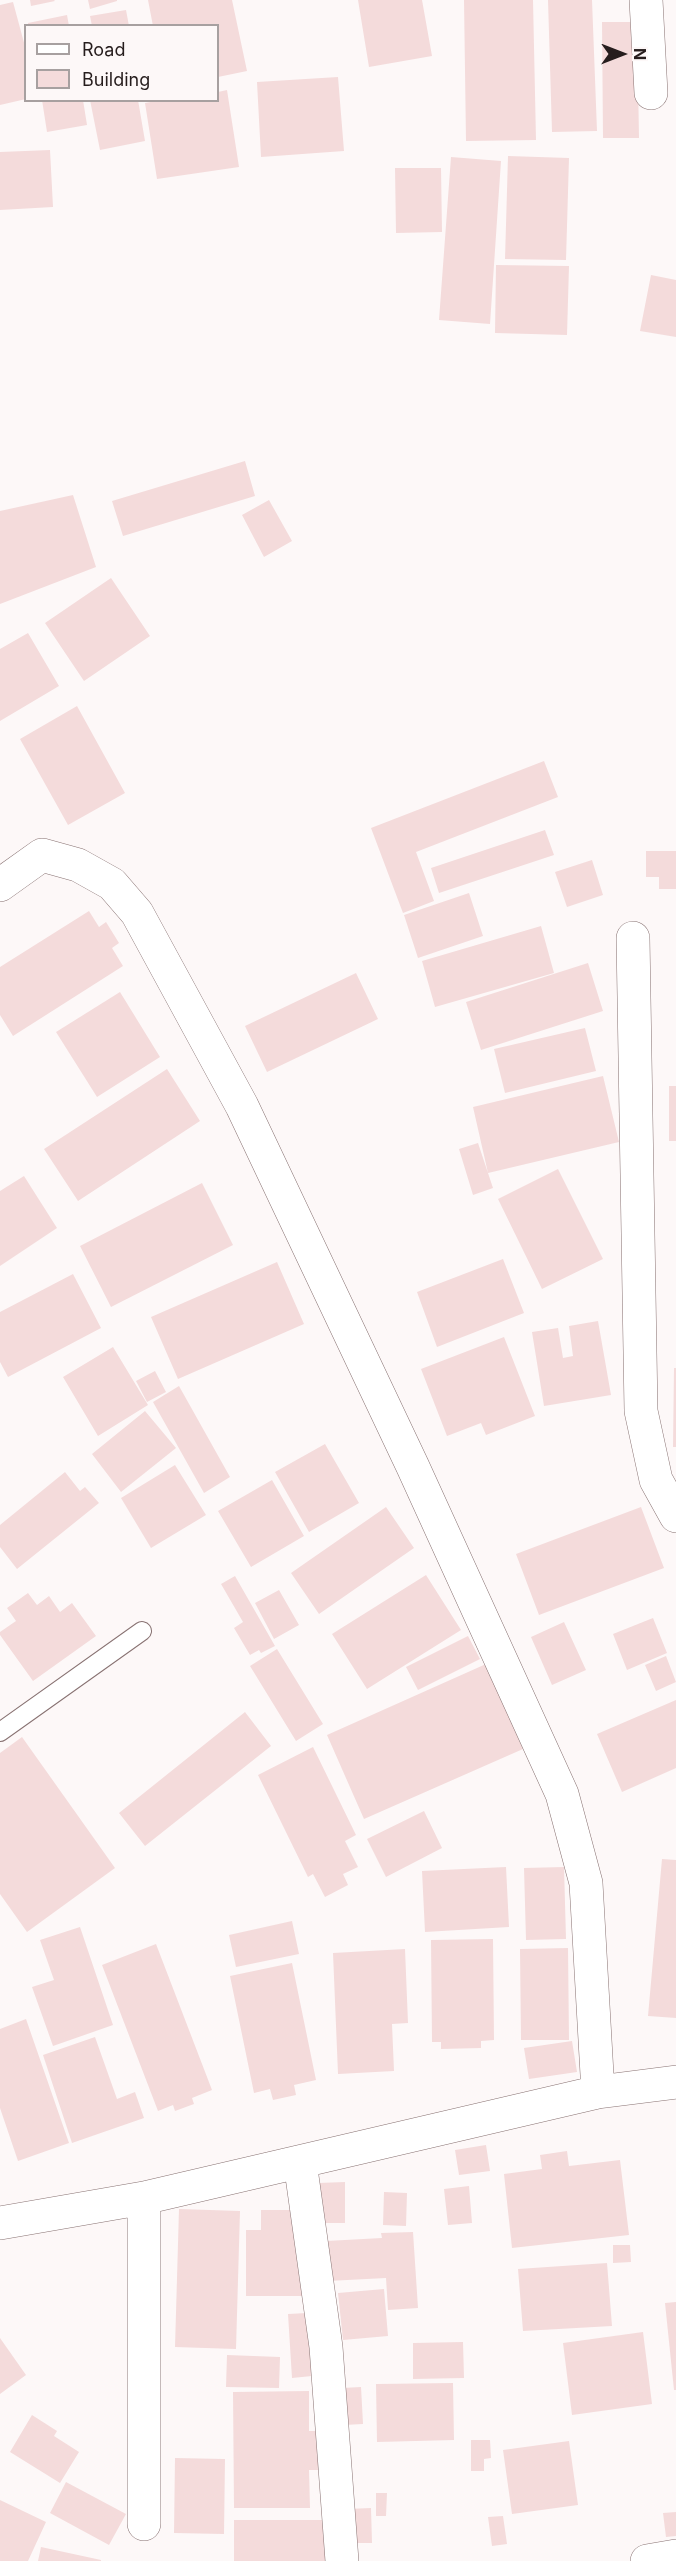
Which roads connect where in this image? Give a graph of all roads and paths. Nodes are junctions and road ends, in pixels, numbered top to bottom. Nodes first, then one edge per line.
1 (646, 0) edge
2 (651, 93) dead end
3 (0, 885) edge
4 (633, 938) dead end
5 (676, 1516) edge
6 (142, 1631) dead end
7 (0, 1732) edge
8 (676, 2082) edge
9 (598, 2092) junction
10 (300, 2162) junction
11 (144, 2198) junction
12 (0, 2223) edge
13 (144, 2524) dead end
14 (676, 2556) edge
15 (342, 2561) edge
16 (647, 2561) edge

1 - 2 street
3 - 9 street
4 - 5 street
6 - 7 lane
8 - 9 street
9 - 10 street
10 - 11 street
10 - 15 street
11 - 12 street
11 - 13 street
14 - 16 street

